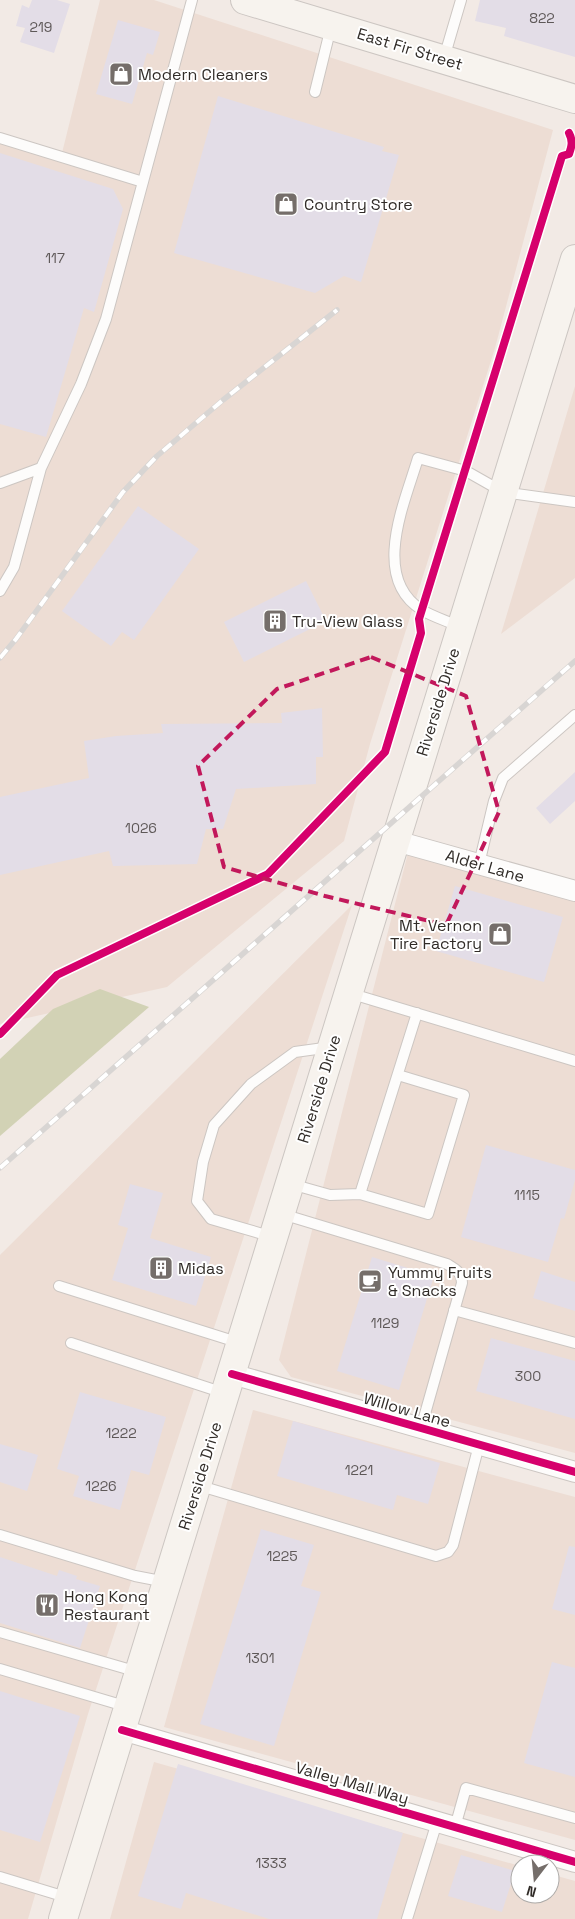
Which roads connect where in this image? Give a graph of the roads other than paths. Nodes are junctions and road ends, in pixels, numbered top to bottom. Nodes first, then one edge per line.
1 (192, 0) edge
2 (245, 0) edge
3 (461, 0) edge
4 (332, 26) junction
5 (444, 59) junction
6 (315, 92) dead end
7 (575, 99) edge
8 (0, 138) edge
9 (143, 182) junction
10 (575, 259) edge
11 (41, 468) junction
12 (0, 483) edge
13 (503, 492) junction
14 (575, 502) edge
15 (0, 591) edge
16 (461, 627) junction
17 (575, 715) edge
18 (396, 841) junction
19 (479, 864) junction
20 (575, 891) edge
21 (349, 993) junction
22 (417, 1013) junction
23 (332, 1047) junction
24 (575, 1061) edge
25 (398, 1075) junction
26 (290, 1183) junction
27 (360, 1194) junction
28 (277, 1226) junction
29 (59, 1286) dead end
30 (454, 1310) junction
31 (241, 1343) junction
32 (575, 1343) edge
33 (71, 1344) dead end
34 (228, 1383) junction
35 (421, 1428) junction
36 (479, 1445) junction
37 (575, 1472) edge
38 (197, 1485) junction
39 (0, 1535) edge
40 (167, 1582) junction
41 (0, 1632) edge
42 (0, 1669) edge
43 (139, 1672) junction
44 (125, 1719) junction
45 (575, 1818) edge
46 (446, 1824) junction
47 (575, 1862) edge
48 (0, 1877) edge
49 (66, 1909) edge
50 (407, 1919) edge

1 - 9 lane
2 - 4 main road, East Fir Street
3 - 5 lane
4 - 5 main road, East Fir Street
4 - 6 lane
5 - 7 main road, East Fir Street
8 - 9 lane
9 - 11 lane
10 - 13 main road, Riverside Drive
11 - 12 lane
11 - 15 lane
13 - 14 lane
13 - 16 main road, Riverside Drive
13 - 16 lane
16 - 18 main road, Riverside Drive
17 - 19 lane
18 - 19 street, Alder Lane
18 - 21 main road, Riverside Drive
19 - 20 street, Alder Lane
21 - 22 lane
21 - 23 main road, Riverside Drive
22 - 24 lane
22 - 25 lane
23 - 26 main road, Riverside Drive
23 - 28 lane
25 - 27 lane
25 - 27 lane
26 - 27 lane
26 - 28 main road, Riverside Drive
28 - 30 lane
28 - 31 main road, Riverside Drive
29 - 31 lane
30 - 32 lane
30 - 35 lane
31 - 34 main road, Riverside Drive
33 - 34 lane
34 - 35 street, Willow Lane
34 - 38 main road, Riverside Drive
35 - 36 street, Willow Lane
36 - 37 street, Willow Lane
36 - 38 lane
38 - 40 main road, Riverside Drive
39 - 40 lane
40 - 43 main road, Riverside Drive
41 - 43 lane
42 - 44 lane
43 - 44 main road, Riverside Drive
44 - 46 street, Valley Mall Way
44 - 49 main road, Riverside Drive
45 - 46 lane
46 - 47 street, Valley Mall Way
46 - 50 lane
48 - 49 lane

